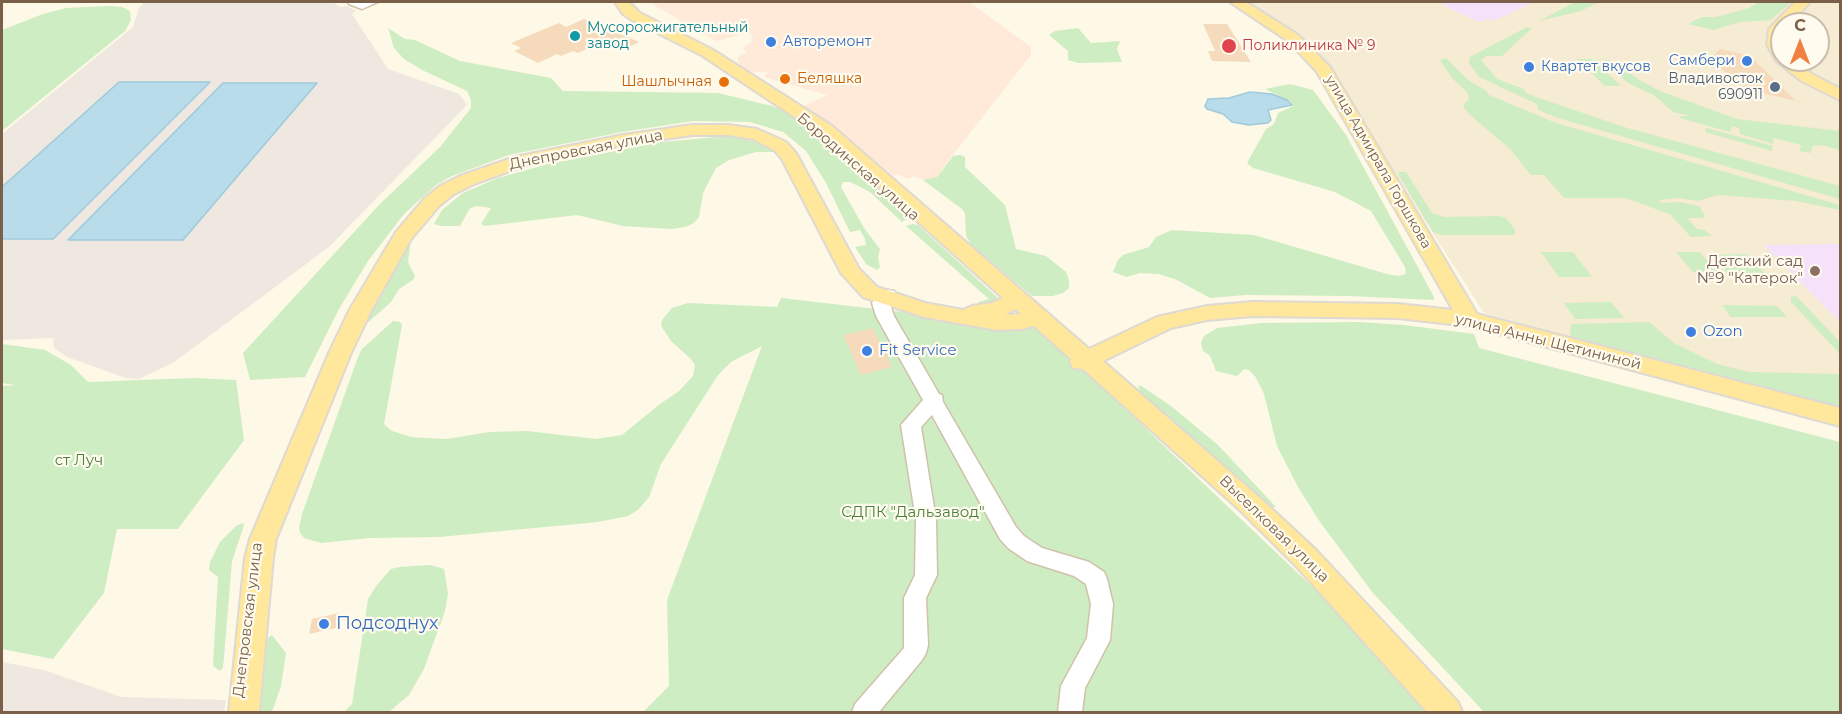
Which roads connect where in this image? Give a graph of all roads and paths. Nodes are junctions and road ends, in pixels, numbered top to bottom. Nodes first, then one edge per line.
1 (353, 2) edge
2 (372, 2) edge
3 (617, 2) edge
4 (622, 2) edge
5 (1237, 2) edge
6 (1800, 72) edge
7 (1840, 95) edge
8 (886, 296) junction
9 (1016, 300) junction
10 (1036, 317) junction
11 (1469, 319) junction
12 (1084, 361) junction
13 (935, 400) junction
14 (1840, 417) edge
15 (236, 712) edge
16 (244, 712) edge
17 (864, 712) edge
18 (1071, 712) edge
19 (1432, 712) edge
20 (1447, 712) edge

1 - 2 street
3 - 9 main road, Бородинская улица
4 - 9 main road, Бородинская улица
5 - 11 main road, улица Адмирала Горшкова
6 - 7 main road
8 - 9 main road, Днепровская улица
8 - 10 main road, Днепровская улица
8 - 13 street
8 - 15 main road, Днепровская улица
8 - 16 main road, Днепровская улица
9 - 10 main road, Бородинская улица
10 - 12 main road, Бородинская улица
11 - 12 main road, улица Анны Щетининой
11 - 14 main road, улица Анны Щетининой
12 - 19 main road, Выселковая улица
12 - 20 main road, Выселковая улица
13 - 17 street
13 - 18 street

